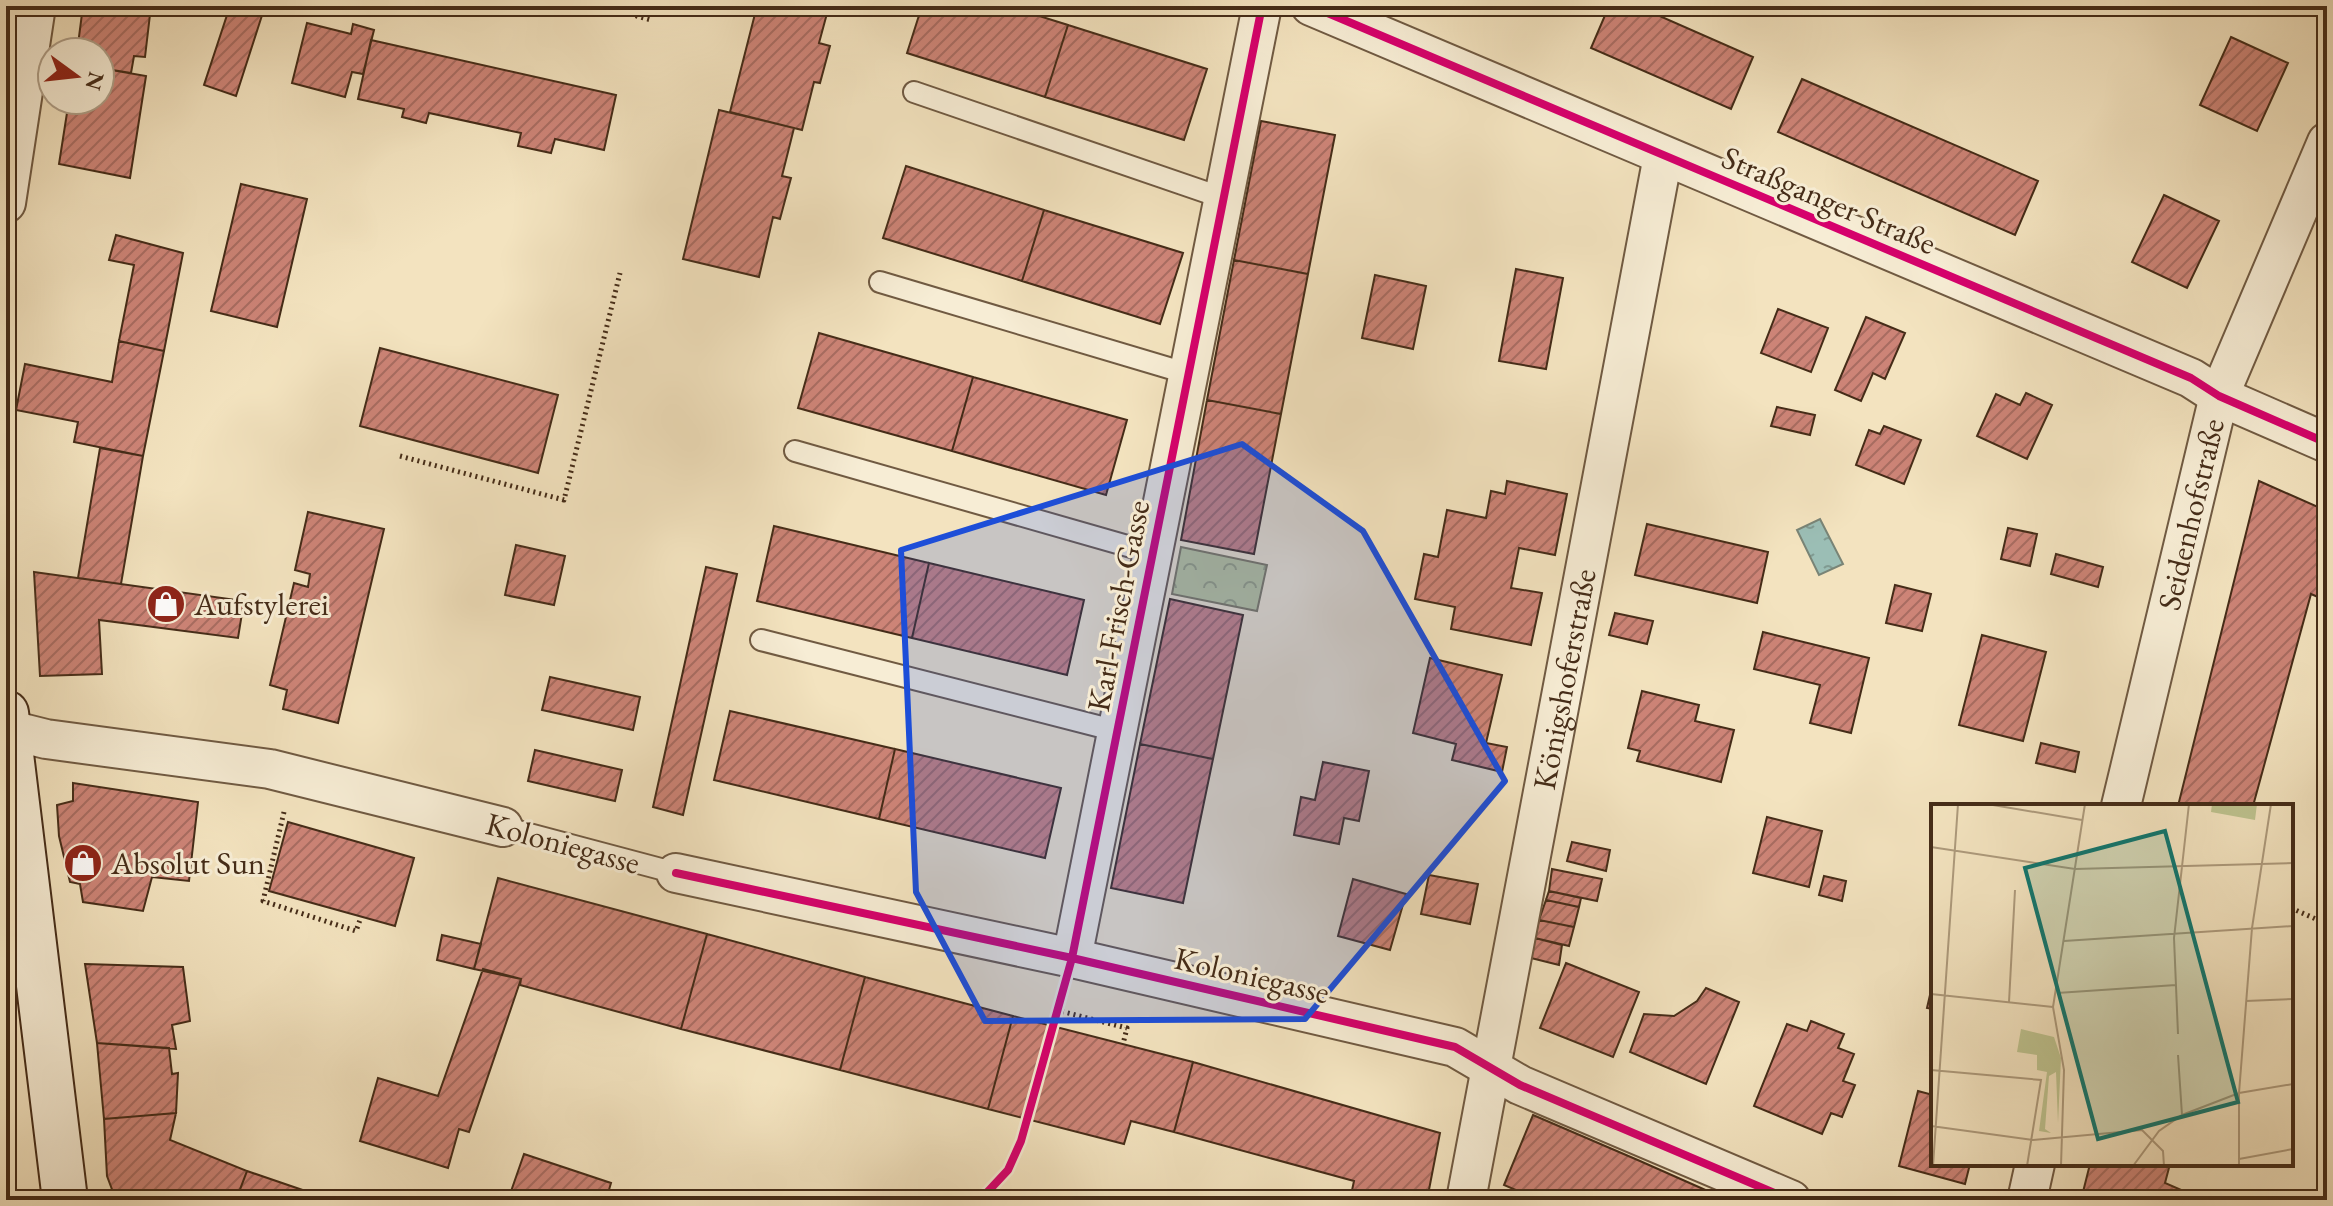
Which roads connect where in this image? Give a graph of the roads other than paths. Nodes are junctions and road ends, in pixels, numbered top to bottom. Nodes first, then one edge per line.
1 (36, 6) edge
2 (1262, 6) edge
3 (1311, 6) edge
4 (914, 92) dead end
5 (2327, 142) edge
6 (1663, 156) junction
7 (1223, 198) junction
8 (6, 203) edge
9 (880, 282) dead end
10 (1189, 374) junction
11 (2219, 396) junction
12 (2327, 443) edge
13 (795, 451) dead end
14 (1152, 553) junction
15 (761, 640) dead end
16 (8, 722) edge
17 (1117, 731) junction
18 (2121, 804) edge
19 (503, 827) joint
20 (676, 873) joint
21 (1072, 958) junction
22 (1489, 1067) junction
23 (2035, 1166) edge
24 (65, 1200) edge
25 (1466, 1200) edge
26 (1791, 1200) edge
27 (2027, 1200) edge

1 - 8 street
2 - 7 street, Karl-Frisch-Gasse
3 - 6 street, Straßganger Straße
4 - 7 lane
5 - 11 street, Seidenhofstraße
6 - 11 street, Straßganger Straße
6 - 22 street, Königshoferstraße
7 - 10 street, Karl-Frisch-Gasse
9 - 10 lane
10 - 14 street, Karl-Frisch-Gasse
11 - 12 street, Straßganger Straße
11 - 18 street, Seidenhofstraße
13 - 14 lane
14 - 17 street, Karl-Frisch-Gasse
15 - 17 lane
16 - 19 street, Koloniegasse
16 - 24 main road
17 - 21 street, Karl-Frisch-Gasse
19 - 20 lane, Koloniegasse
20 - 21 street, Koloniegasse
21 - 22 street, Koloniegasse
22 - 25 street, Königshoferstraße
22 - 26 street, Koloniegasse
23 - 27 street

